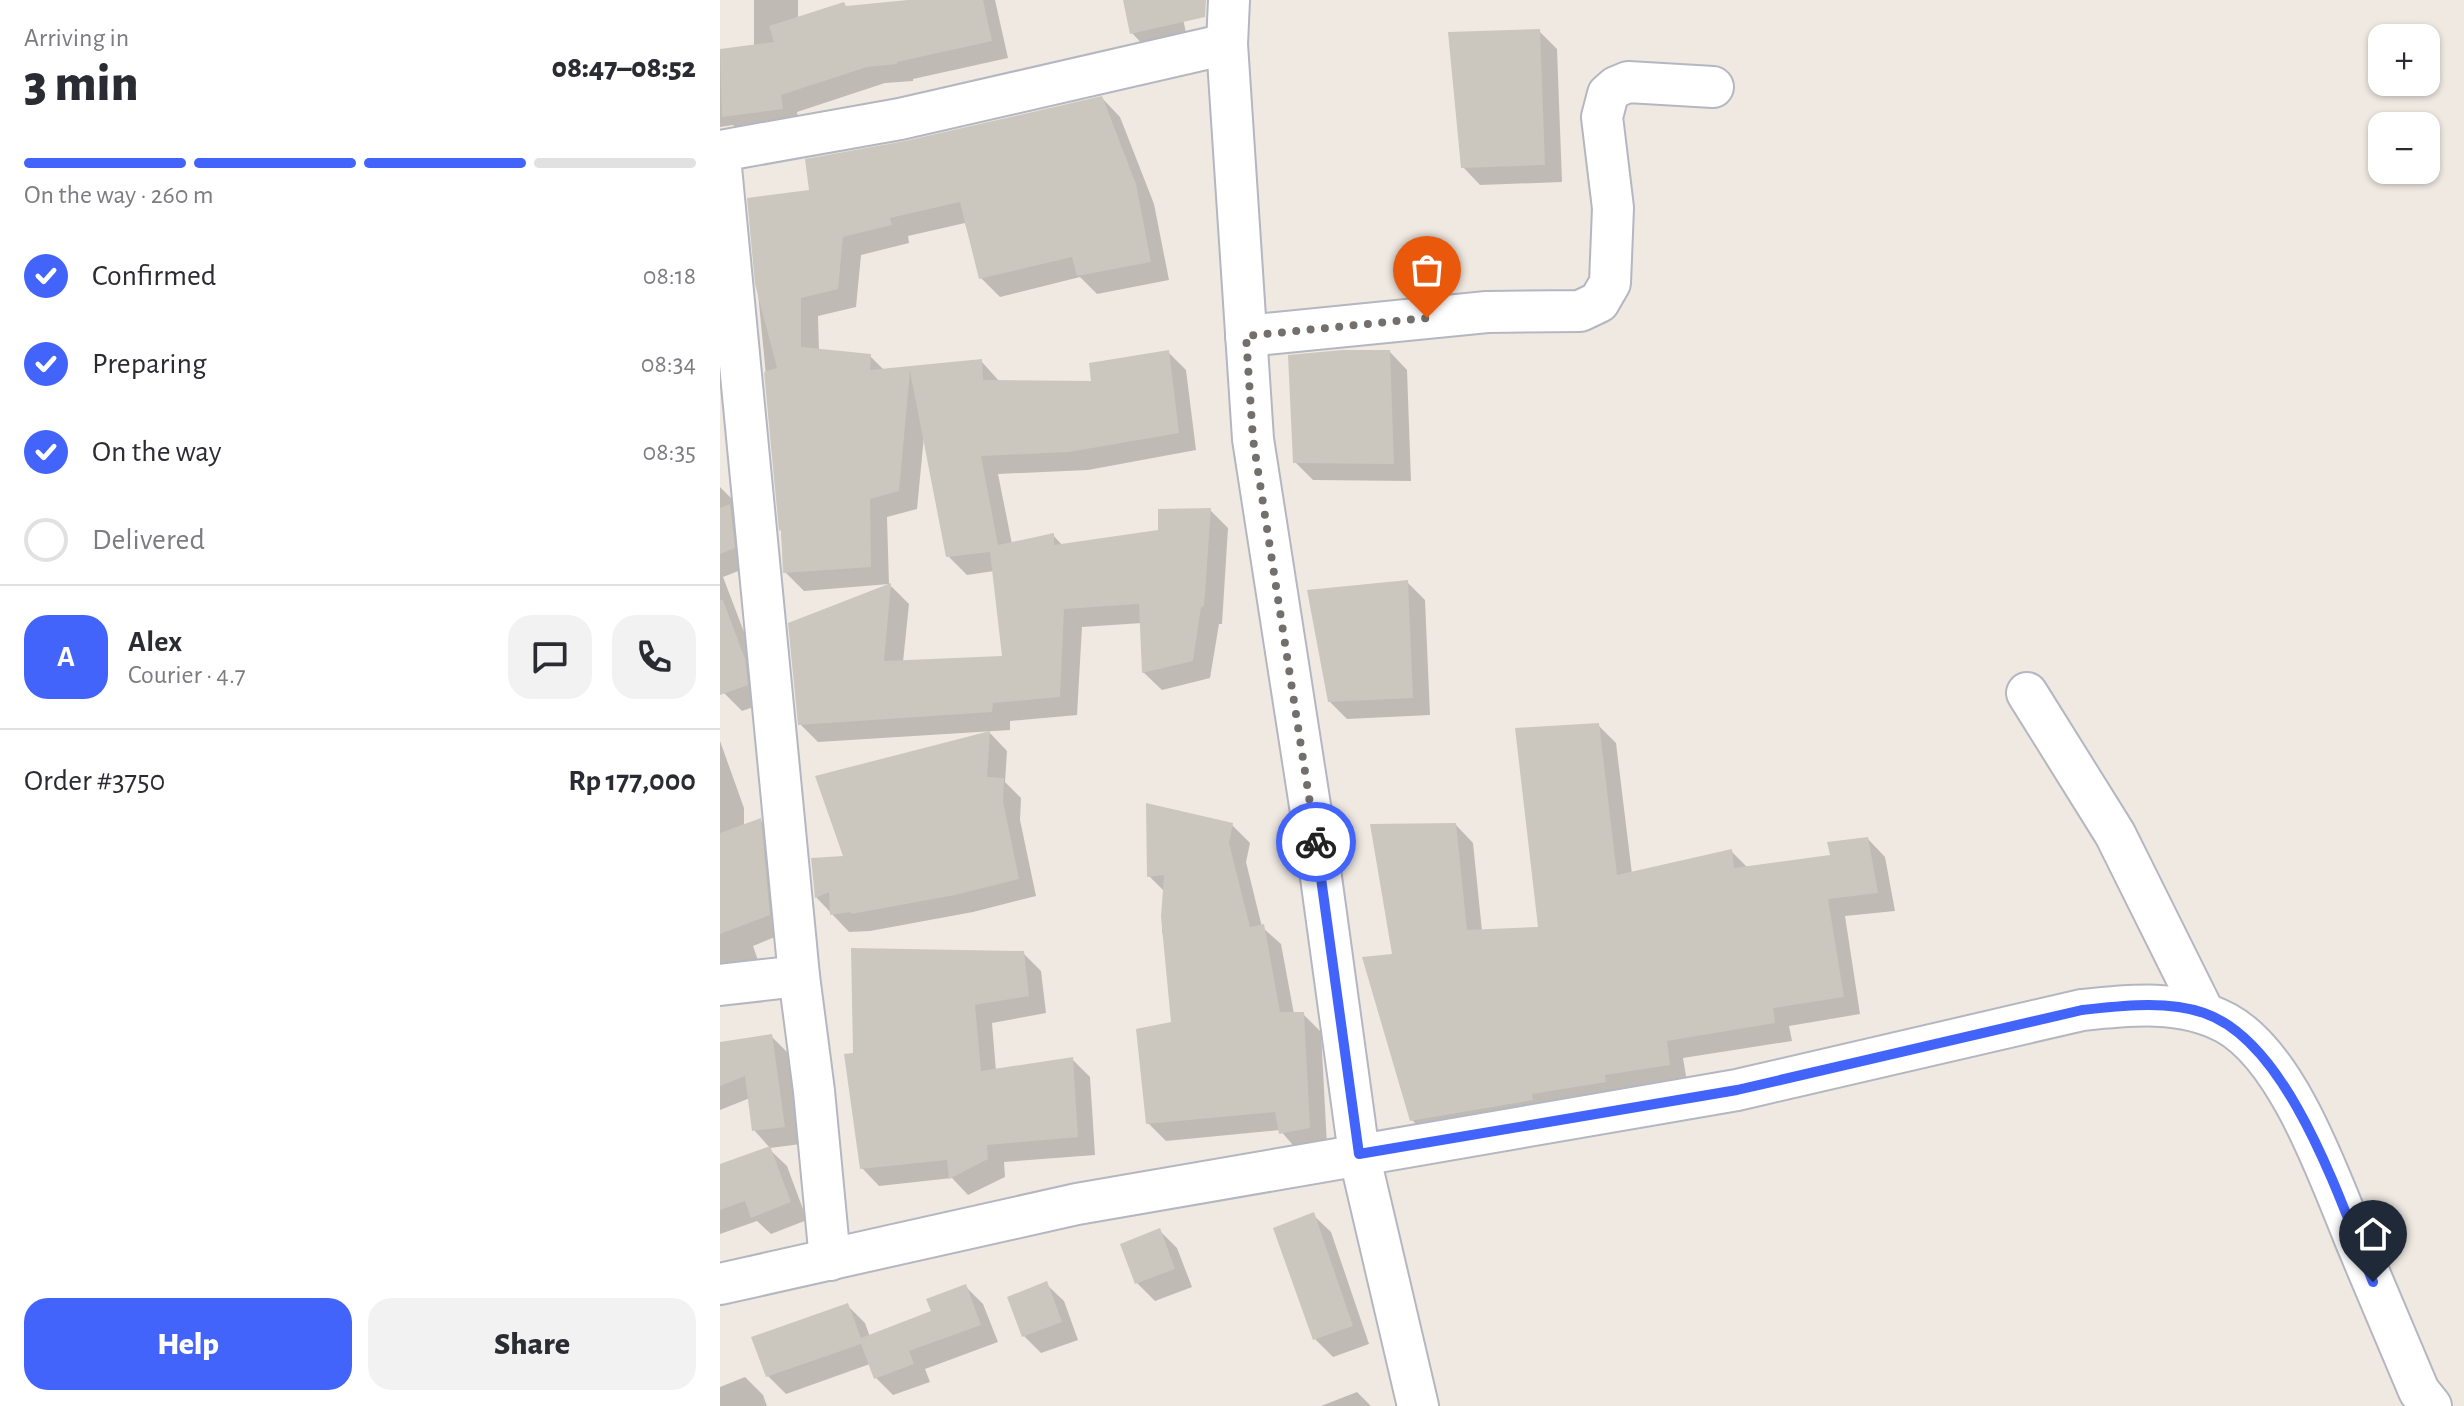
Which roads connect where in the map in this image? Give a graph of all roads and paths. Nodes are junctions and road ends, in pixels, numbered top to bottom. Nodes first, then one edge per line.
1 (1229, 0) edge
2 (1227, 44) junction
3 (1713, 87) dead end
4 (720, 154) edge
5 (1246, 336) junction
6 (2027, 693) dead end
7 (799, 976) junction
8 (720, 985) edge
9 (2204, 1013) junction
10 (1359, 1154) junction
11 (830, 1260) junction
12 (720, 1284) edge
13 (1418, 1406) edge
14 (2431, 1406) edge

1 - 2 street
2 - 4 street
2 - 5 street
3 - 5 street
4 - 7 street
5 - 10 street
6 - 9 street
7 - 8 street
7 - 11 street
9 - 10 street
9 - 14 street
10 - 11 street
10 - 13 street
11 - 12 street

